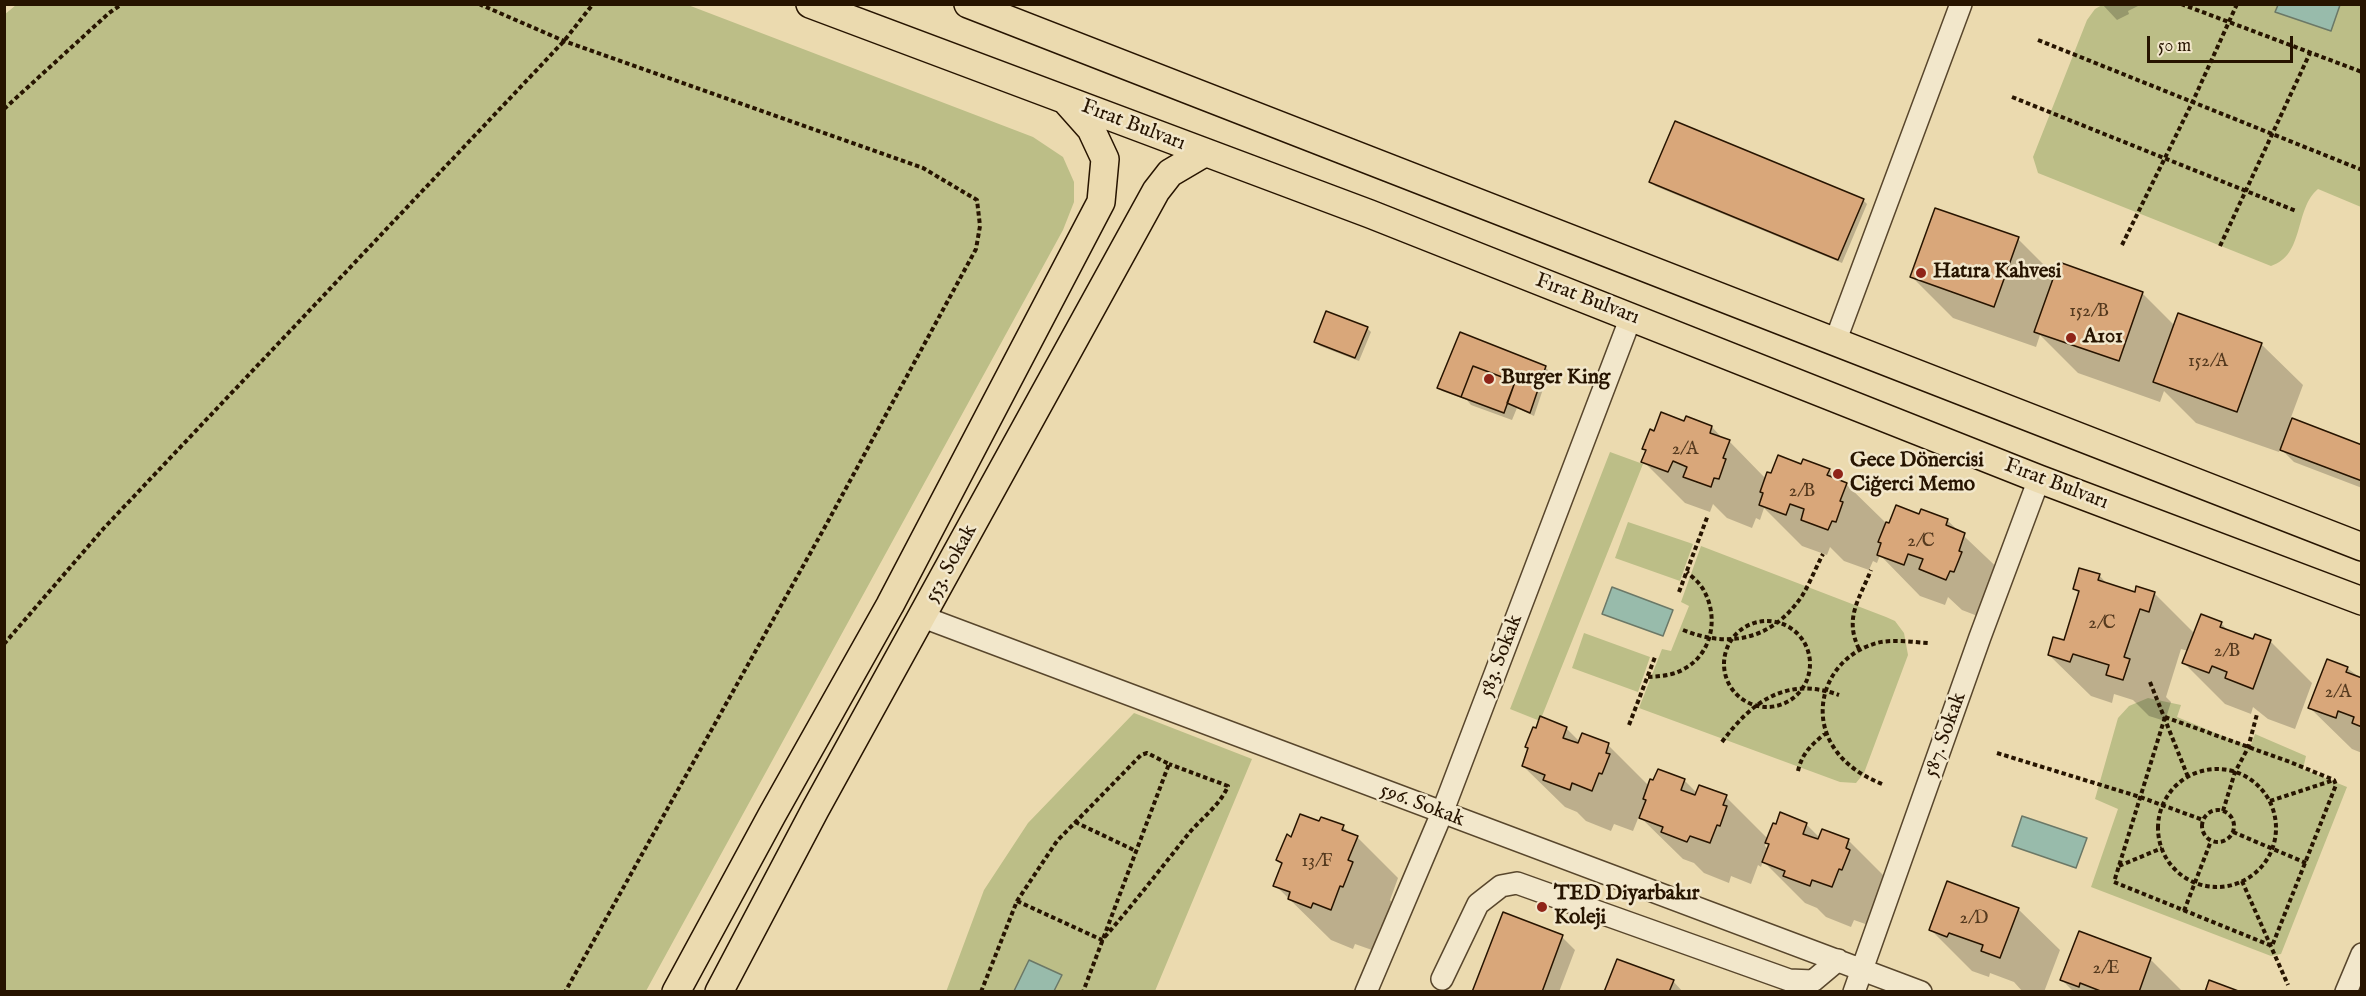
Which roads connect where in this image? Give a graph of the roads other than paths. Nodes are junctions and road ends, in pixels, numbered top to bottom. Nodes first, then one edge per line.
1 (810, 4) edge
2 (968, 4) edge
3 (1961, 4) edge
4 (1065, 99) junction
5 (1204, 153) junction
6 (1631, 317) junction
7 (1835, 342) junction
8 (2040, 479) junction
9 (2361, 547) edge
10 (2361, 601) edge
11 (923, 617) junction
12 (1442, 813) junction
13 (2361, 954) edge
14 (1838, 960) junction
15 (1862, 970) junction
16 (1442, 979) dead end
17 (676, 992) edge
18 (719, 992) edge
19 (1366, 992) edge
20 (1854, 992) edge
21 (1921, 992) edge
22 (2346, 992) edge

1 - 4 main road, Fırat Bulvarı
2 - 7 main road
3 - 7 street
4 - 5 main road, Fırat Bulvarı
4 - 17 main road
5 - 6 main road, Fırat Bulvarı
5 - 11 main road, 553. Sokak
6 - 8 main road, Fırat Bulvarı
6 - 12 street, 583. Sokak
7 - 9 main road
8 - 10 main road, Fırat Bulvarı
8 - 15 street, 587. Sokak
11 - 12 street, 596. Sokak
11 - 18 main road, 553. Sokak
12 - 14 street, 596. Sokak
12 - 19 street, 583. Sokak
13 - 22 street
14 - 15 street, 596. Sokak
14 - 16 street
15 - 20 street, 587. Sokak
15 - 21 street, 596. Sokak

